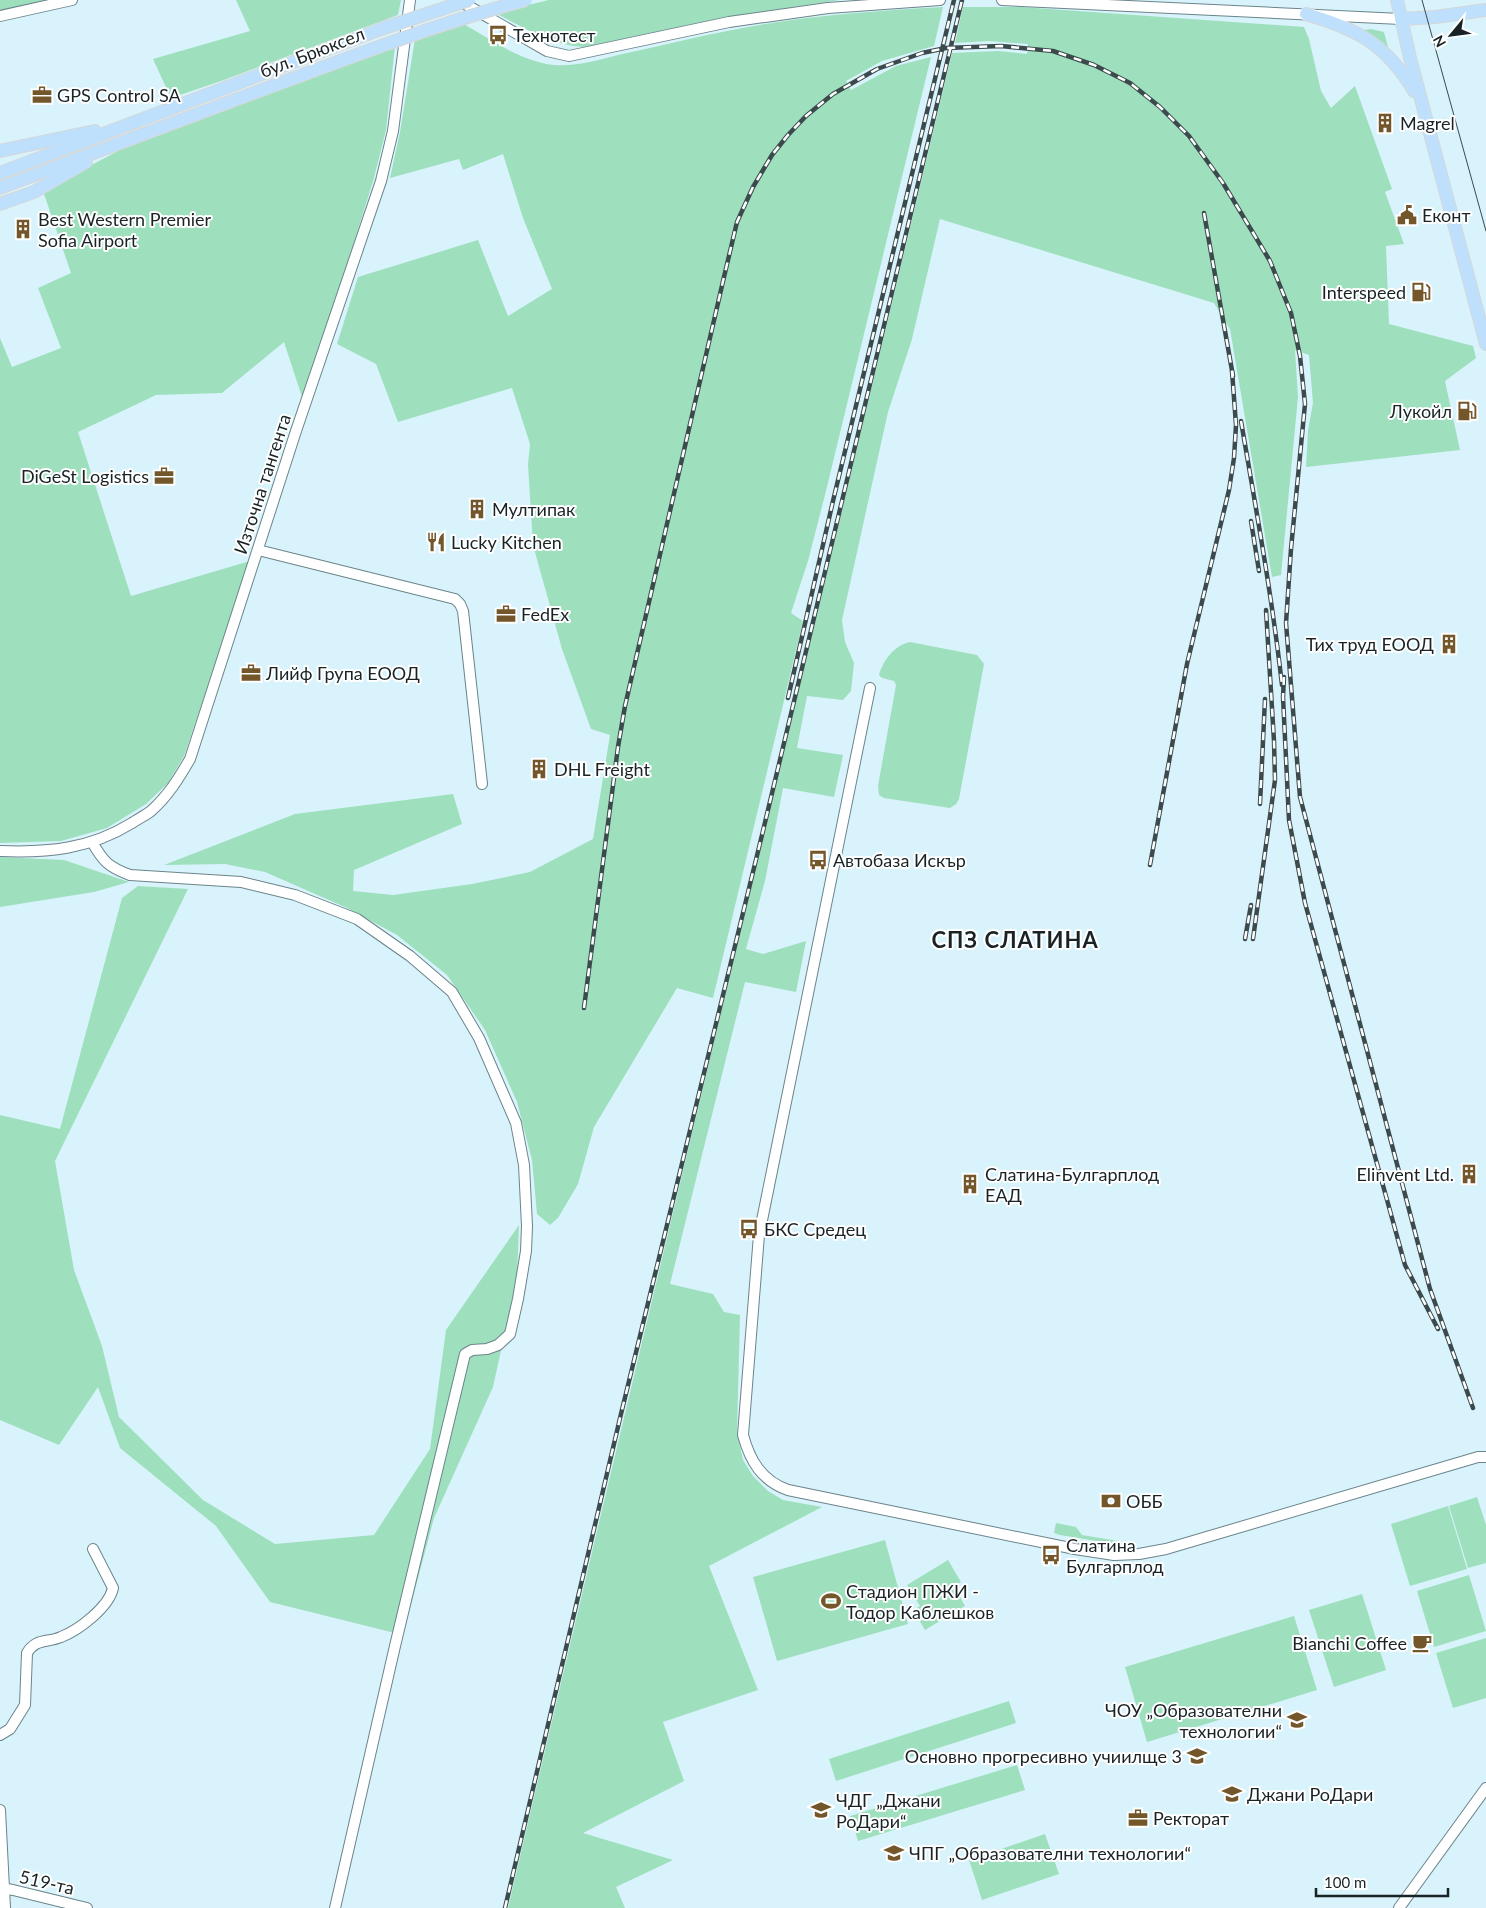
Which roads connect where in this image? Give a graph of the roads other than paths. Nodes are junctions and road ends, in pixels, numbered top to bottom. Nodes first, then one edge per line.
1 (72, 0) edge
2 (410, 0) edge
3 (458, 0) edge
4 (469, 0) edge
5 (526, 0) edge
6 (940, 0) edge
7 (1002, 0) edge
8 (1397, 0) edge
9 (1021, 1) edge
10 (1486, 10) edge
11 (1306, 14) junction
12 (0, 16) edge
13 (1401, 19) junction
14 (1422, 103) junction
15 (123, 128) junction
16 (114, 146) junction
17 (0, 151) edge
18 (0, 173) edge
19 (0, 188) edge
20 (0, 204) edge
21 (1486, 344) edge
22 (258, 550) junction
23 (870, 688) dead end
24 (482, 784) dead end
25 (92, 842) junction
26 (0, 851) edge
27 (1483, 1455) edge
28 (93, 1549) dead end
29 (0, 1734) edge
30 (1486, 1788) edge
31 (0, 1810) edge
32 (2, 1889) edge
33 (5, 1908) edge
34 (87, 1908) edge
35 (335, 1908) edge
36 (1399, 1908) edge

1 - 12 street
2 - 22 street, Източна тангента
3 - 6 street
4 - 15 main road, бул. Брюксел, bridge
5 - 16 main road, бул. Брюксел, bridge
7 - 9 street
8 - 13 main road
9 - 11 street
10 - 13 main road
11 - 13 street
11 - 14 main road
13 - 14 main road
14 - 21 main road
15 - 17 main road, бул. Брюксел
15 - 18 main road, бул. Брюксел
16 - 19 main road, бул. Брюксел
16 - 20 main road, бул. Брюксел
22 - 24 street
22 - 25 street, Източна тангента
23 - 27 street
25 - 26 street, Източна тангента
25 - 35 street
28 - 29 street
30 - 36 street
31 - 32 street
32 - 33 street
32 - 34 street, 519-та

